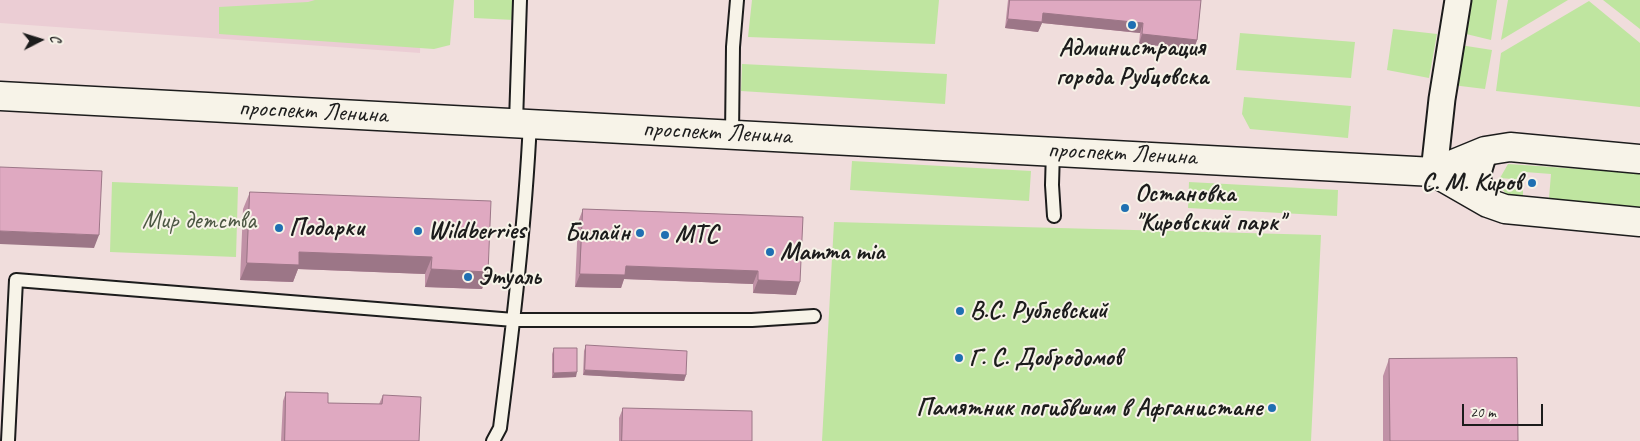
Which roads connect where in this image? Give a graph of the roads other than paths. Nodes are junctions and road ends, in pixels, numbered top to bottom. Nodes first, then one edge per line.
1 (520, 0) edge
2 (736, 0) edge
3 (1458, 0) edge
4 (0, 96) edge
5 (523, 122) junction
6 (732, 134) junction
7 (1053, 150) junction
8 (1485, 151) junction
9 (1640, 159) edge
10 (1434, 172) junction
11 (1488, 203) junction
12 (1054, 216) dead end
13 (1640, 222) edge
14 (814, 316) dead end
15 (514, 320) junction
16 (8, 441) edge
17 (493, 441) edge

1 - 5 lane
2 - 6 lane
3 - 10 street
4 - 5 main road, проспект Ленина
5 - 6 main road, проспект Ленина
5 - 15 lane
6 - 7 main road, проспект Ленина
7 - 10 main road, проспект Ленина
7 - 12 lane
8 - 9 main road, проспект Ленина
8 - 10 main road, проспект Ленина
8 - 11 street
10 - 11 main road, проспект Ленина
11 - 13 main road, проспект Ленина
14 - 15 lane
15 - 16 lane
15 - 17 lane

